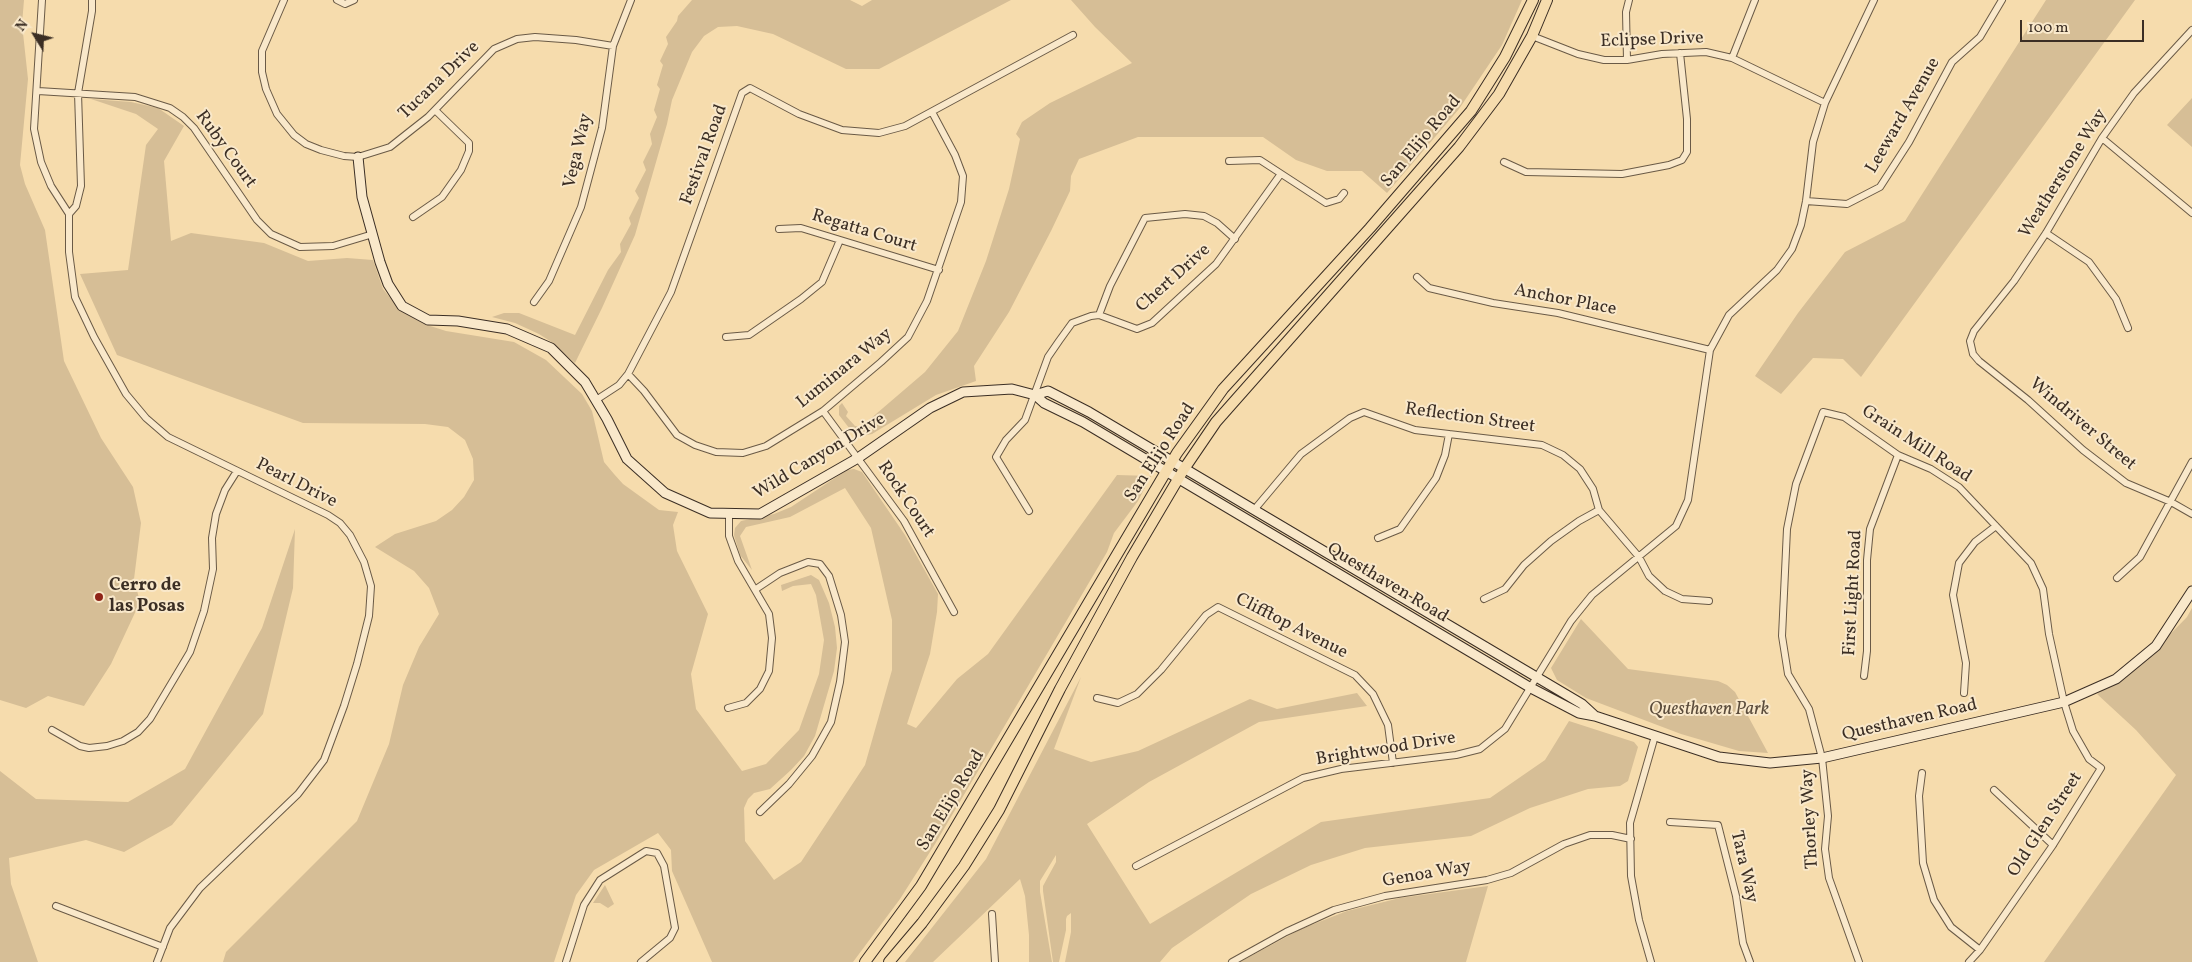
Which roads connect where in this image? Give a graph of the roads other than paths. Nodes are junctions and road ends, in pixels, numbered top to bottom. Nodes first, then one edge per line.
1 (42, 0) edge
2 (92, 0) edge
3 (284, 0) edge
4 (337, 0) edge
5 (354, 0) edge
6 (631, 0) edge
7 (1533, 0) edge
8 (1547, 0) edge
9 (1629, 0) edge
10 (1755, 0) edge
11 (1874, 0) edge
12 (2002, 0) edge
13 (2192, 30) edge
14 (1073, 35) dead end
15 (1532, 36) junction
16 (613, 46) junction
17 (1680, 53) junction
18 (1732, 58) junction
19 (1627, 60) junction
20 (38, 91) junction
21 (78, 93) junction
22 (1825, 103) junction
23 (435, 110) junction
24 (932, 112) junction
25 (2102, 138) junction
26 (358, 157) junction
27 (1230, 161) dead end
28 (1504, 162) dead end
29 (1280, 175) junction
30 (1344, 193) dead end
31 (1806, 201) junction
32 (2192, 213) edge
33 (69, 214) junction
34 (413, 217) dead end
35 (779, 229) dead end
36 (2046, 233) junction
37 (373, 234) junction
38 (1235, 239) junction
39 (840, 240) junction
40 (939, 270) junction
41 (1417, 277) dead end
42 (534, 302) dead end
43 (1098, 315) junction
44 (2128, 328) dead end
45 (726, 337) dead end
46 (1970, 341) joint
47 (1710, 350) junction
48 (628, 374) junction
49 (1036, 395) junction
50 (596, 400) junction
51 (823, 411) junction
52 (1823, 412) joint
53 (1449, 434) junction
54 (1898, 455) junction
55 (858, 458) junction
56 (1171, 462) junction
57 (2192, 462) edge
58 (1184, 469) junction
59 (237, 471) junction
60 (1165, 471) junction
61 (1179, 479) junction
62 (2171, 502) junction
63 (1254, 510) junction
64 (1599, 510) junction
65 (1029, 511) dead end
66 (729, 514) junction
67 (2192, 514) edge
68 (1996, 526) junction
69 (1378, 538) dead end
70 (1639, 558) junction
71 (2117, 578) dead end
72 (756, 589) junction
73 (2192, 591) edge
74 (1484, 599) dead end
75 (1709, 601) dead end
76 (954, 612) dead end
77 (1864, 676) dead end
78 (1536, 678) junction
79 (1531, 688) junction
80 (1964, 693) dead end
81 (1096, 698) dead end
82 (2064, 702) junction
83 (728, 708) dead end
84 (1595, 716) junction
85 (52, 730) dead end
86 (1655, 736) junction
87 (1822, 758) junction
88 (1393, 763) junction
89 (1922, 773) dead end
90 (1994, 790) dead end
91 (760, 812) dead end
92 (1670, 822) dead end
93 (1631, 839) junction
94 (2052, 845) junction
95 (1136, 866) dead end
96 (56, 906) dead end
97 (992, 914) dead end
98 (163, 947) junction
99 (1980, 950) junction
100 (156, 962) edge
101 (566, 962) edge
102 (641, 962) edge
103 (865, 962) edge
104 (889, 962) edge
105 (994, 962) edge
106 (1232, 962) edge
107 (1651, 962) edge
108 (1750, 962) edge
109 (1858, 962) edge
110 (1970, 962) edge

1 - 20 street
2 - 21 street, Pearl Drive
3 - 26 street, Tucana Drive
4 - 5 street
6 - 16 street, Vega Way
7 - 56 main road, San Elijo Road
8 - 15 main road, San Elijo Road
9 - 19 street
10 - 18 street
11 - 22 street
12 - 31 street, Leeward Avenue
13 - 25 street, Weatherstone Way
14 - 24 street
15 - 19 street, Eclipse Drive
15 - 58 main road, San Elijo Road
16 - 23 street, Tucana Drive
16 - 42 street, Vega Way
17 - 18 street, Eclipse Drive
17 - 19 street, Eclipse Drive
17 - 28 street
18 - 22 street, Eclipse Drive
20 - 21 street, Ruby Court
20 - 33 street
21 - 33 street, Pearl Drive
21 - 37 street, Ruby Court
22 - 31 street
23 - 26 street, Tucana Drive
23 - 34 street
24 - 40 street, Luminara Way
24 - 48 street, Festival Road
25 - 32 street
25 - 36 street, Weatherstone Way
26 - 37 street, Wild Canyon Drive
27 - 29 street
29 - 30 street
29 - 38 street, Chert Drive
31 - 47 street
33 - 59 street, Pearl Drive
35 - 39 street, Regatta Court
36 - 44 street
36 - 46 street, Weatherstone Way
37 - 50 street, Wild Canyon Drive
38 - 43 street, Chert Drive
38 - 43 street
39 - 40 street, Regatta Court
39 - 45 street
40 - 51 street, Luminara Way
41 - 47 street, Anchor Place
43 - 49 street
46 - 62 street, Windriver Street
47 - 70 street, Brightwood Drive
48 - 50 street, Festival Road
48 - 51 street, Luminara Way
49 - 55 street, Wild Canyon Drive
49 - 56 street, Wild Canyon Drive
49 - 60 street, Wild Canyon Drive
49 - 65 street
50 - 66 street, Wild Canyon Drive
51 - 55 street, Rock Court
52 - 54 street, Grain Mill Road
52 - 87 street, Thorley Way
53 - 63 street, Reflection Street
53 - 64 street, Reflection Street
53 - 69 street
54 - 68 street, Grain Mill Road
54 - 77 street, First Light Road
55 - 66 street, Wild Canyon Drive
55 - 76 street, Rock Court
56 - 58 street, Questhaven Road
56 - 60 main road, San Elijo Road
57 - 62 street
58 - 61 main road, San Elijo Road
58 - 63 street, Questhaven Road
59 - 85 street
59 - 98 street, Pearl Drive
60 - 61 street, Questhaven Road
60 - 103 main road, San Elijo Road
61 - 79 street, Questhaven Road
61 - 104 main road, San Elijo Road
62 - 67 street, Windriver Street
62 - 71 street
63 - 78 street, Questhaven Road
64 - 70 street, Reflection Street
64 - 74 street
66 - 72 street
68 - 80 street
68 - 82 street, Grain Mill Road
70 - 75 street, Reflection Street
70 - 78 street, Brightwood Drive
72 - 83 street
72 - 91 street
73 - 82 street, Questhaven Road
78 - 79 street, Brightwood Drive
78 - 84 street, Questhaven Road
79 - 84 street, Questhaven Road
79 - 88 street, Brightwood Drive
81 - 88 street, Clifftop Avenue
82 - 87 street, Questhaven Road
82 - 94 street, Old Glen Street
84 - 86 street, Questhaven Road
86 - 87 street, Questhaven Road
86 - 93 street
87 - 109 street, Thorley Way
88 - 95 street, Brightwood Drive
89 - 99 street
90 - 94 street
92 - 108 street, Tara Way
93 - 106 street, Genoa Way
93 - 107 street
94 - 99 street, Old Glen Street
96 - 98 street
97 - 105 street
98 - 100 street, Pearl Drive
99 - 110 street, Old Glen Street
101 - 102 street

